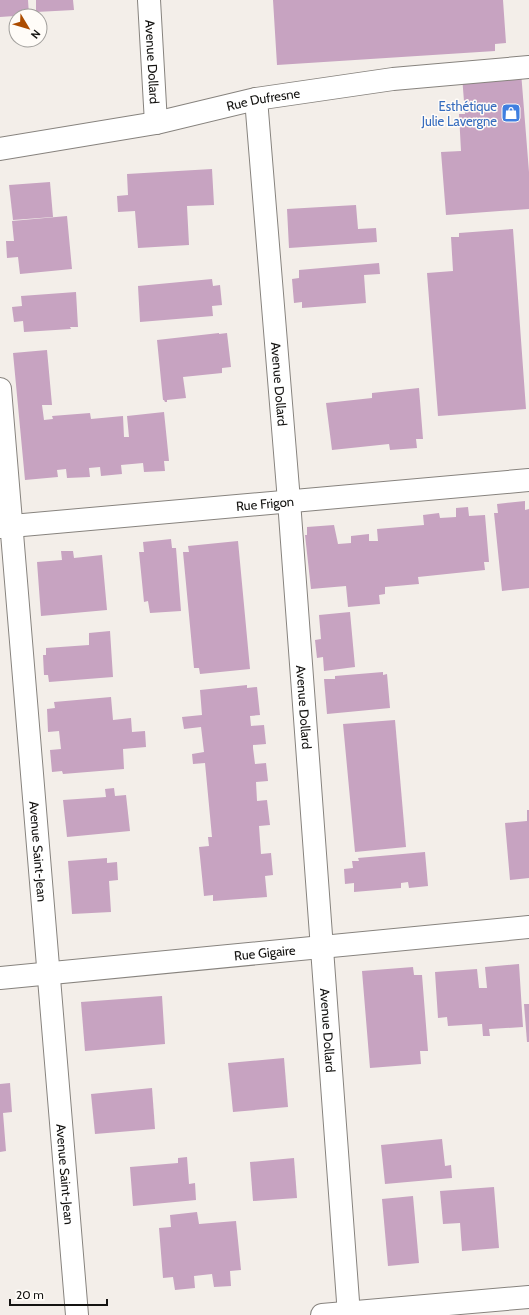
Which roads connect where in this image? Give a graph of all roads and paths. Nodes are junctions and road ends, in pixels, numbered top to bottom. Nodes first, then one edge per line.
1 (149, 0) edge
2 (529, 67) edge
3 (256, 99) junction
4 (156, 123) junction
5 (0, 149) edge
6 (0, 389) edge
7 (529, 480) edge
8 (289, 501) junction
9 (6, 526) edge
10 (529, 927) edge
11 (322, 947) junction
12 (48, 973) junction
13 (0, 978) edge
14 (529, 1297) edge
15 (349, 1314) edge
16 (77, 1315) edge
17 (322, 1315) edge

1 - 4 street, Avenue Dollard
2 - 3 street, Rue Dufresne
3 - 4 street, Rue Dufresne
3 - 8 street, Avenue Dollard
4 - 5 street, Rue Dufresne
6 - 9 street, Avenue Saint-Jean
7 - 8 street, Rue Frigon
8 - 9 street, Rue Frigon
8 - 11 street, Avenue Dollard
9 - 12 street, Avenue Saint-Jean
10 - 11 street, Rue Gigaire
11 - 12 street, Rue Gigaire
11 - 15 street, Avenue Dollard
12 - 13 street, Rue Gigaire
12 - 16 street, Avenue Saint-Jean
14 - 15 street
15 - 17 street

